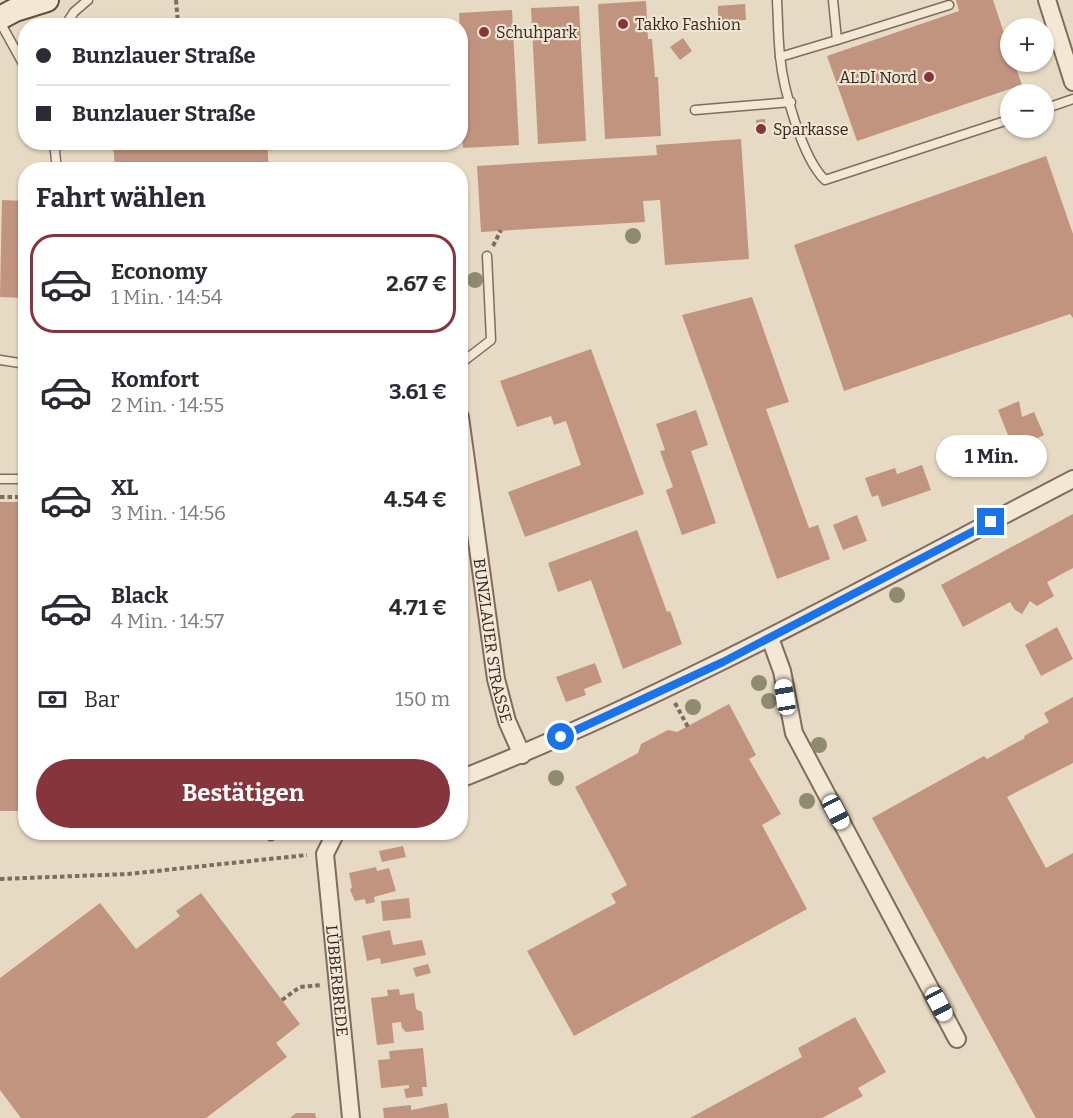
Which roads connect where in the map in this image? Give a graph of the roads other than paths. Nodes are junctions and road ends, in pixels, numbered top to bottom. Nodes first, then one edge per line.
1 (47, 0) edge
2 (88, 0) edge
3 (777, 0) edge
4 (833, 0) edge
5 (1047, 0) edge
6 (950, 5) dead end
7 (70, 18) edge
8 (0, 20) edge
9 (837, 40) junction
10 (18, 54) edge
11 (780, 57) junction
12 (1073, 82) edge
13 (1073, 99) edge
14 (790, 102) junction
15 (1054, 106) edge
16 (695, 110) dead end
17 (1000, 123) edge
18 (487, 256) dead end
19 (468, 358) edge
20 (0, 360) edge
21 (18, 363) edge
22 (468, 473) edge
23 (18, 478) edge
24 (0, 479) edge
25 (1073, 479) edge
26 (770, 638) junction
27 (522, 755) junction
28 (468, 776) edge
29 (330, 843) edge
30 (957, 1039) dead end
31 (351, 1118) edge

1 - 8 street
2 - 7 lane
3 - 11 lane
4 - 9 lane
5 - 12 street
6 - 9 lane
8 - 10 lane
9 - 11 lane
11 - 14 lane
13 - 15 lane
14 - 16 lane
14 - 17 lane
18 - 19 lane
20 - 21 lane
22 - 27 street, BUNZLAUER STRASSE
23 - 24 lane
25 - 26 street
26 - 27 street
26 - 30 street
27 - 28 street
29 - 31 street, LÜBBERBREDE

